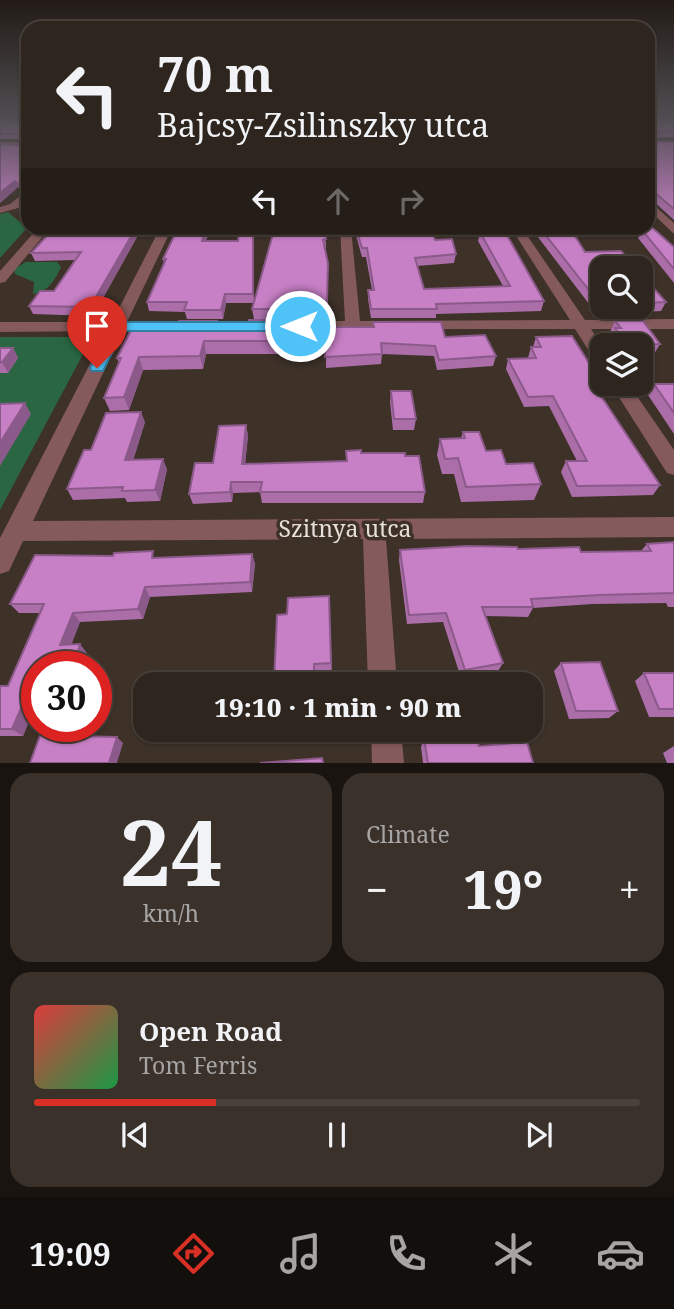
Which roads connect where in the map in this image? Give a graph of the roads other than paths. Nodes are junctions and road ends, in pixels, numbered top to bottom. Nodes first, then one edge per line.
1 (21, 200) edge
2 (14, 206) junction
3 (0, 210) edge
4 (21, 210) edge
5 (655, 210) edge
6 (674, 230) edge
7 (38, 235) edge
8 (163, 235) edge
9 (346, 235) edge
10 (522, 235) edge
11 (0, 279) edge
12 (674, 324) edge
13 (581, 325) junction
14 (118, 326) junction
15 (220, 326) edge
16 (246, 326) edge
17 (353, 326) junction
18 (0, 327) edge
19 (590, 339) edge
20 (628, 396) edge
21 (674, 467) edge
22 (674, 527) edge
23 (374, 528) junction
24 (16, 531) junction
25 (0, 563) edge
26 (382, 672) edge
27 (387, 742) edge
28 (388, 763) edge

1 - 2 street
2 - 3 street
2 - 4 street
5 - 6 street
7 - 11 street
8 - 14 street
9 - 17 street
10 - 13 street
12 - 13 street
13 - 17 street
13 - 19 street
14 - 15 street
14 - 18 street
14 - 24 street
16 - 17 street
20 - 21 street
22 - 23 street, Szitnya utca
23 - 24 street, Szitnya utca
23 - 26 street
24 - 25 street
27 - 28 street

